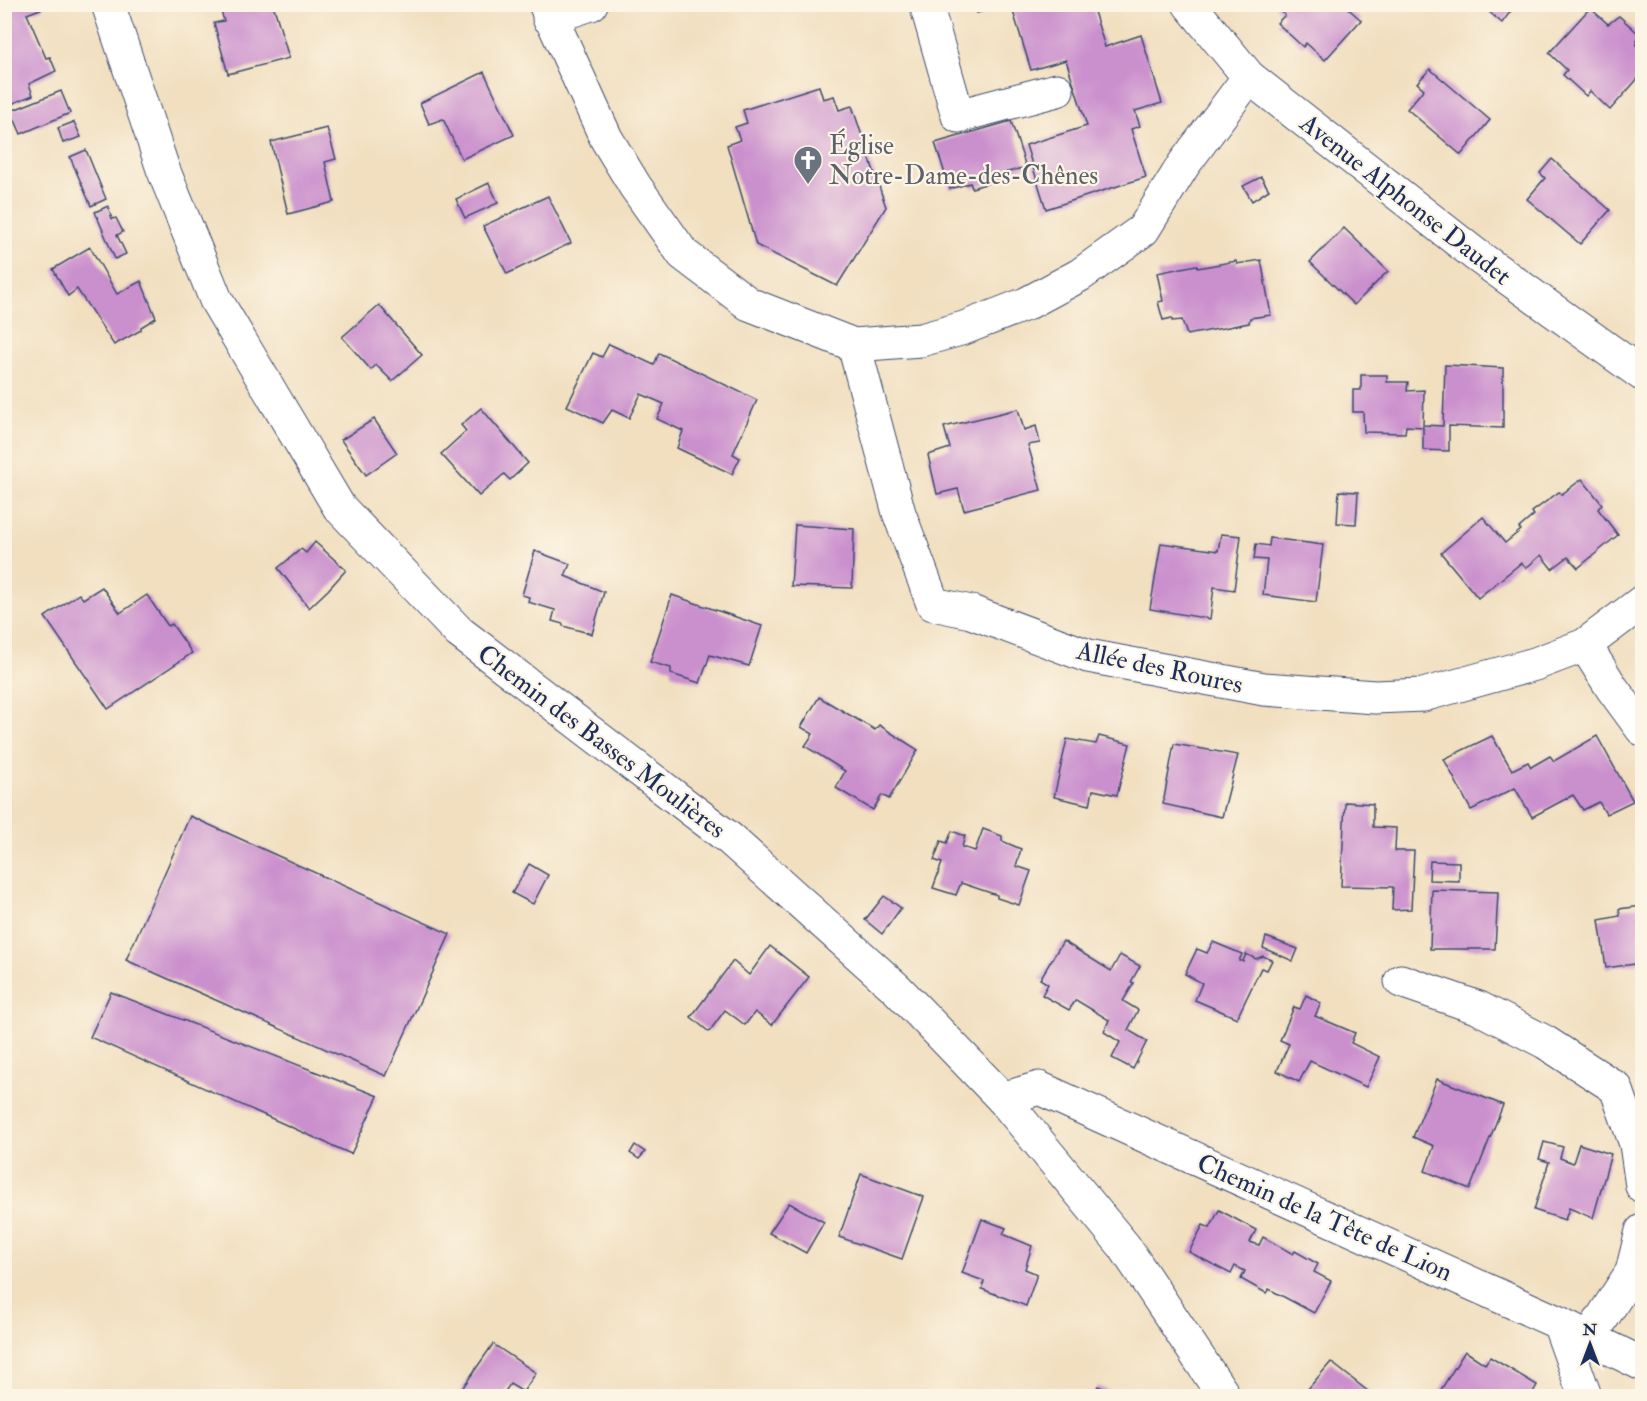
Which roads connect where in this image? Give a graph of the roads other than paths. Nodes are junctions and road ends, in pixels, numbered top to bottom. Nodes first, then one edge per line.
1 (108, 4) edge
2 (591, 4) edge
3 (926, 4) edge
4 (1189, 4) edge
5 (547, 11) edge
6 (1249, 77) junction
7 (1057, 90) dead end
8 (854, 345) junction
9 (1642, 374) edge
10 (1642, 602) edge
11 (1585, 645) junction
12 (1642, 729) edge
13 (1401, 981) dead end
14 (1004, 1099) junction
15 (1642, 1186) edge
16 (1642, 1231) edge
17 (1559, 1323) junction
18 (1590, 1338) junction
19 (1642, 1364) edge
20 (1224, 1396) edge
21 (1585, 1396) edge

1 - 14 street, Chemin des Basses Moulières
2 - 5 street
3 - 7 street
4 - 6 street, Avenue Alphonse Daudet
5 - 8 street
6 - 8 street
6 - 9 street, Avenue Alphonse Daudet
8 - 11 street, Allée des Roures
10 - 11 street, Allée des Roures
11 - 12 street
13 - 15 street
14 - 17 street, Chemin de la Tête de Lion
14 - 20 street, Chemin des Basses Moulières
16 - 18 street
17 - 18 street, Chemin de la Tête de Lion
17 - 21 street
18 - 19 street, Chemin de la Tête de Lion

